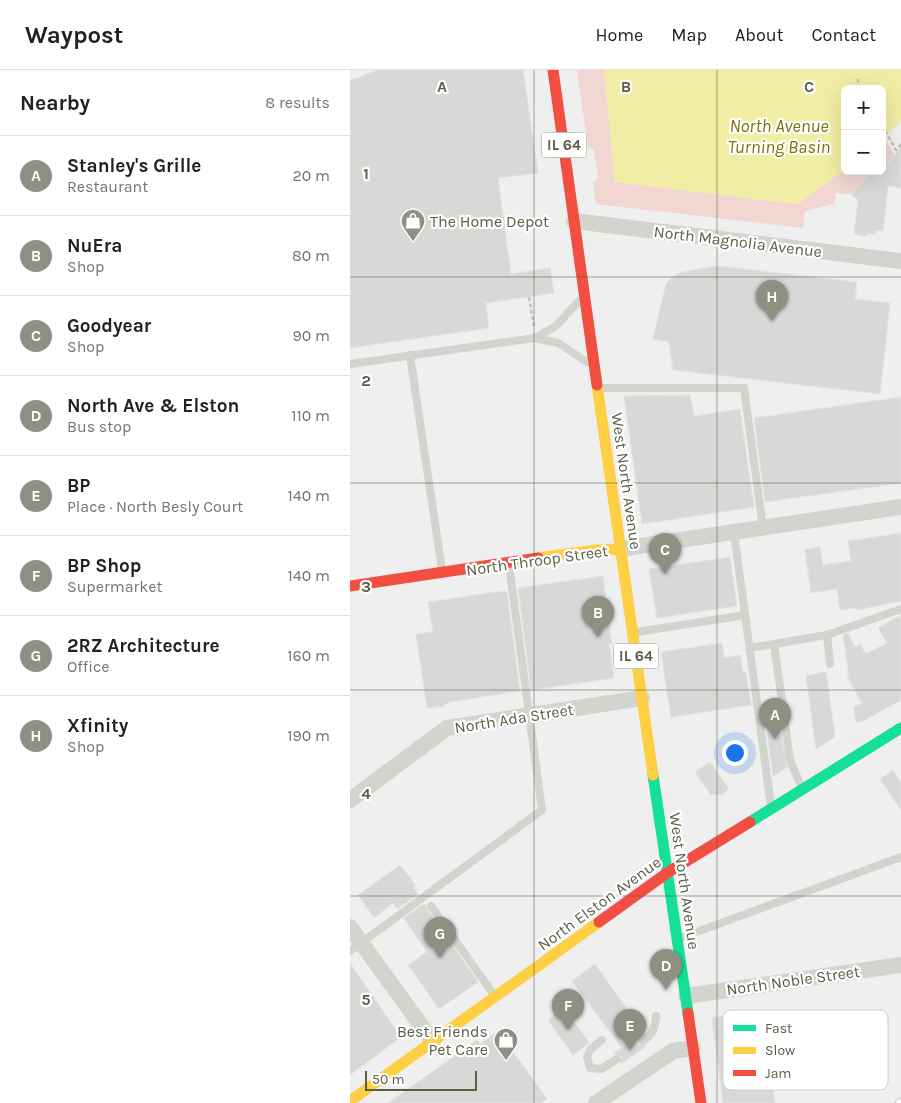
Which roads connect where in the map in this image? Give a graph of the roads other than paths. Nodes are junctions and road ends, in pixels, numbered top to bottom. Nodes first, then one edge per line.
1 (553, 70) edge
2 (574, 221) junction
3 (901, 261) edge
4 (584, 295) junction
5 (535, 334) junction
6 (410, 355) junction
7 (350, 364) edge
8 (594, 367) junction
9 (598, 388) junction
10 (901, 507) edge
11 (764, 528) junction
12 (734, 533) junction
13 (620, 549) junction
14 (508, 563) junction
15 (443, 572) junction
16 (350, 586) edge
17 (901, 609) edge
18 (745, 615) junction
19 (632, 633) junction
20 (826, 635) junction
21 (774, 644) junction
22 (750, 648) junction
23 (830, 664) dead end
24 (642, 698) junction
25 (530, 715) junction
26 (901, 728) edge
27 (802, 788) junction
28 (350, 800) edge
29 (771, 808) junction
30 (901, 857) edge
31 (667, 873) junction
32 (431, 906) dead end
33 (350, 927) edge
34 (677, 940) junction
35 (356, 947) edge
36 (901, 965) edge
37 (686, 996) junction
38 (495, 997) junction
39 (656, 1016) dead end
40 (602, 1040) dead end
41 (643, 1041) dead end
42 (433, 1042) junction
43 (693, 1048) junction
44 (617, 1059) dead end
45 (350, 1101) edge
46 (596, 1103) edge
47 (701, 1103) edge

1 - 2 main road, West North Avenue / IL 64
2 - 3 street, North Magnolia Avenue
2 - 4 main road, West North Avenue / IL 64
4 - 5 lane
4 - 8 main road, West North Avenue / IL 64
5 - 6 lane
5 - 8 lane
6 - 7 lane
6 - 15 lane
8 - 9 main road, West North Avenue / IL 64
9 - 11 lane
9 - 13 main road, West North Avenue / IL 64
10 - 11 street, North Throop Street
11 - 12 street, North Throop Street
12 - 13 street, North Throop Street
12 - 18 lane
13 - 14 main road, North Throop Street
13 - 19 main road, West North Avenue / IL 64
14 - 15 main road, North Throop Street
14 - 25 lane
15 - 16 main road, North Throop Street
17 - 20 lane
18 - 19 lane
18 - 22 lane
19 - 24 main road, West North Avenue / IL 64
20 - 21 lane
20 - 23 lane
21 - 22 lane
21 - 27 lane
22 - 29 lane
24 - 25 street, North Ada Street
24 - 31 main road, West North Avenue / IL 64
25 - 28 street, North Ada Street
25 - 35 lane
26 - 27 main road, North Elston Avenue
27 - 29 main road, North Elston Avenue
29 - 31 main road, North Elston Avenue
30 - 34 lane
31 - 34 main road, West North Avenue / IL 64
31 - 38 main road, North Elston Avenue
32 - 38 lane
33 - 35 street
34 - 37 main road, West North Avenue / IL 64
35 - 42 street
36 - 37 street, North Noble Street
37 - 43 main road, West North Avenue / IL 64
38 - 42 main road, North Elston Avenue
39 - 41 lane
40 - 44 lane
42 - 45 main road, North Elston Avenue
43 - 46 street
43 - 47 main road, West North Avenue / IL 64

